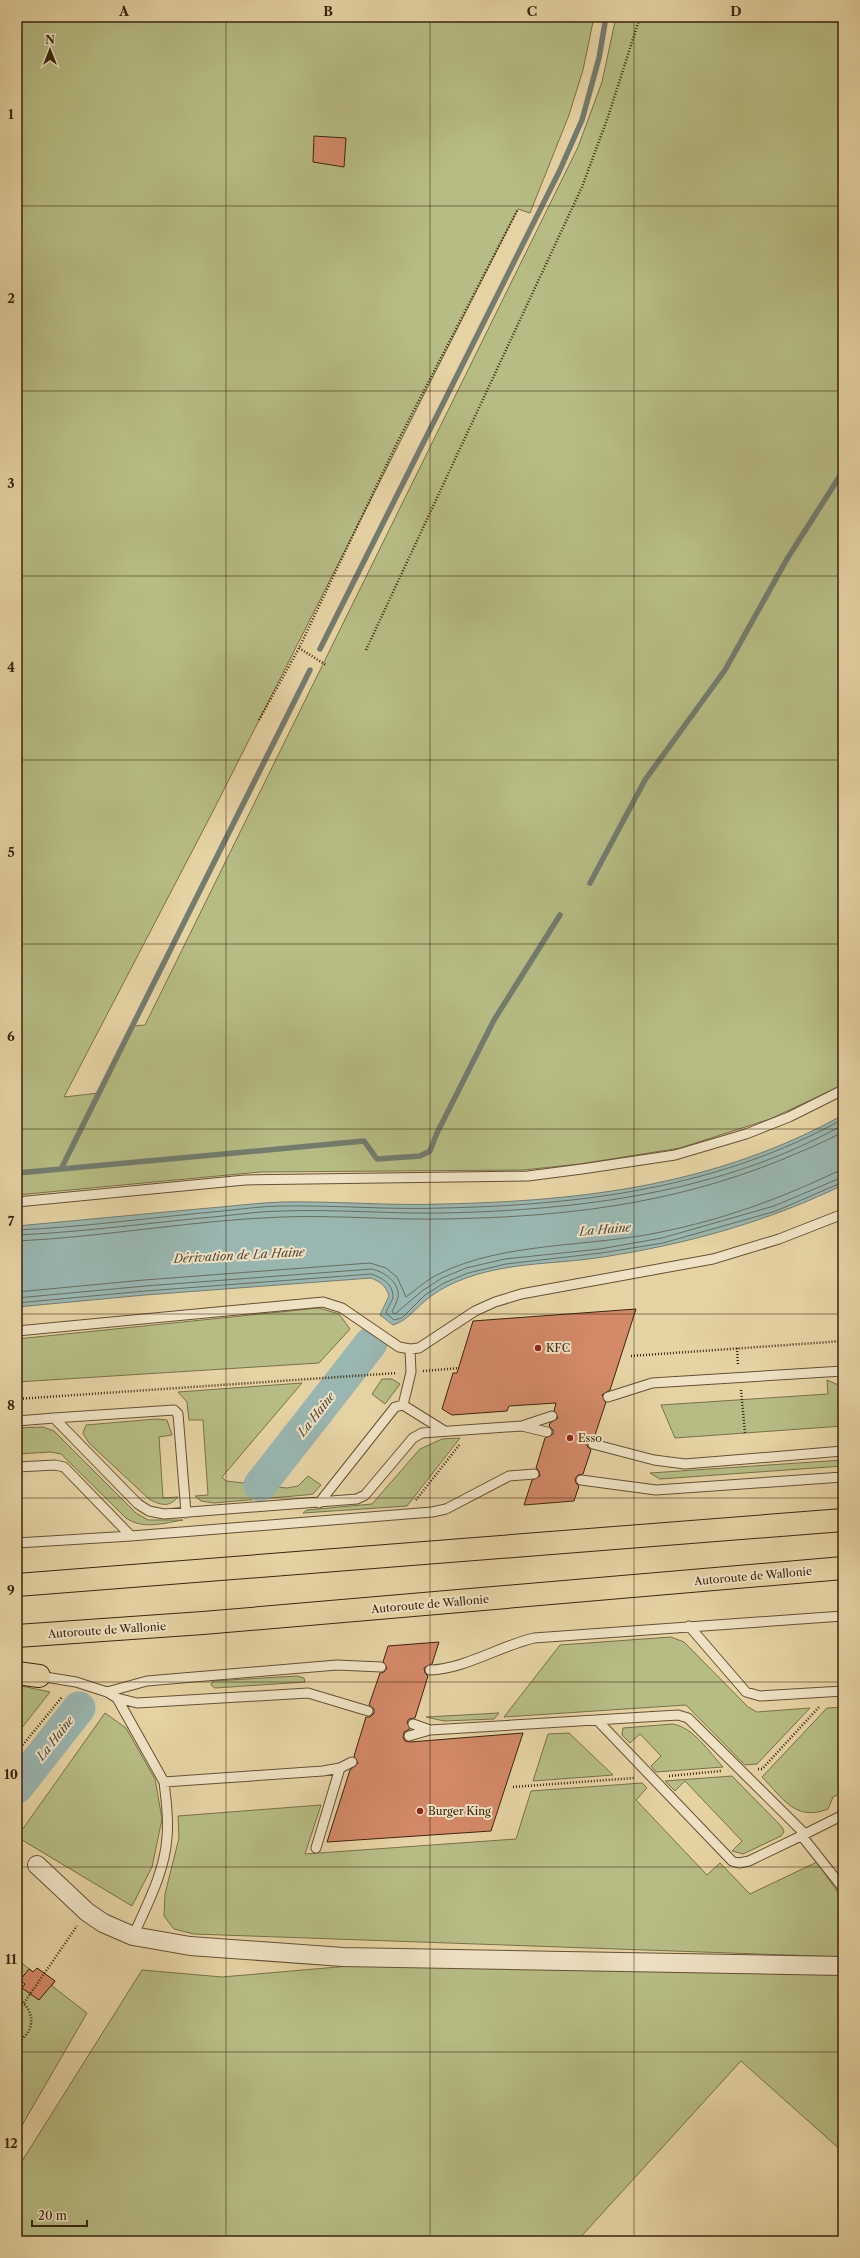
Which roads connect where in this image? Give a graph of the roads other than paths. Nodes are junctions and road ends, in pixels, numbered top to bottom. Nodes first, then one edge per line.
1 (843, 1090) edge
2 (17, 1202) edge
3 (843, 1214) edge
4 (17, 1331) edge
5 (410, 1350) junction
6 (843, 1372) edge
7 (608, 1397) dead end
8 (403, 1405) junction
9 (552, 1416) dead end
10 (54, 1418) junction
11 (17, 1421) edge
12 (522, 1426) junction
13 (443, 1430) junction
14 (547, 1432) dead end
15 (593, 1444) dead end
16 (843, 1452) edge
17 (17, 1467) edge
18 (534, 1474) dead end
19 (843, 1477) edge
20 (581, 1480) dead end
21 (319, 1502) junction
22 (186, 1513) junction
23 (843, 1520) edge
24 (131, 1536) junction
25 (17, 1543) edge
26 (843, 1568) edge
27 (17, 1585) edge
28 (843, 1616) edge
29 (689, 1626) junction
30 (17, 1636) edge
31 (381, 1667) dead end
32 (430, 1670) dead end
33 (17, 1673) edge
34 (39, 1676) joint
35 (843, 1691) edge
36 (107, 1692) junction
37 (116, 1698) junction
38 (368, 1710) dead end
39 (597, 1720) junction
40 (413, 1724) dead end
41 (430, 1730) junction
42 (409, 1736) dead end
43 (352, 1762) dead end
44 (340, 1768) junction
45 (164, 1782) junction
46 (843, 1815) edge
47 (803, 1834) junction
48 (316, 1848) dead end
49 (37, 1866) dead end
50 (843, 1888) edge
51 (133, 1936) junction
52 (843, 1966) edge

1 - 2 lane
3 - 5 lane
4 - 5 lane
5 - 8 lane
6 - 7 lane
8 - 13 lane
8 - 21 lane
9 - 12 lane
10 - 11 lane
10 - 22 lane
10 - 22 lane
12 - 13 lane
12 - 14 lane
13 - 21 lane
15 - 16 lane
17 - 24 lane
18 - 24 lane
19 - 20 lane
21 - 22 lane
23 - 27 highway
24 - 25 lane
26 - 30 highway, Autoroute de Wallonie
28 - 29 lane
29 - 32 lane
29 - 35 lane
31 - 36 lane
33 - 34 highway
34 - 36 lane
36 - 37 lane
37 - 38 lane
37 - 45 lane
39 - 41 lane
39 - 47 lane
39 - 47 lane
40 - 41 lane
41 - 42 lane
43 - 44 lane
44 - 45 lane
44 - 48 lane
45 - 51 lane
46 - 47 lane
47 - 50 lane
49 - 51 street
51 - 52 street

